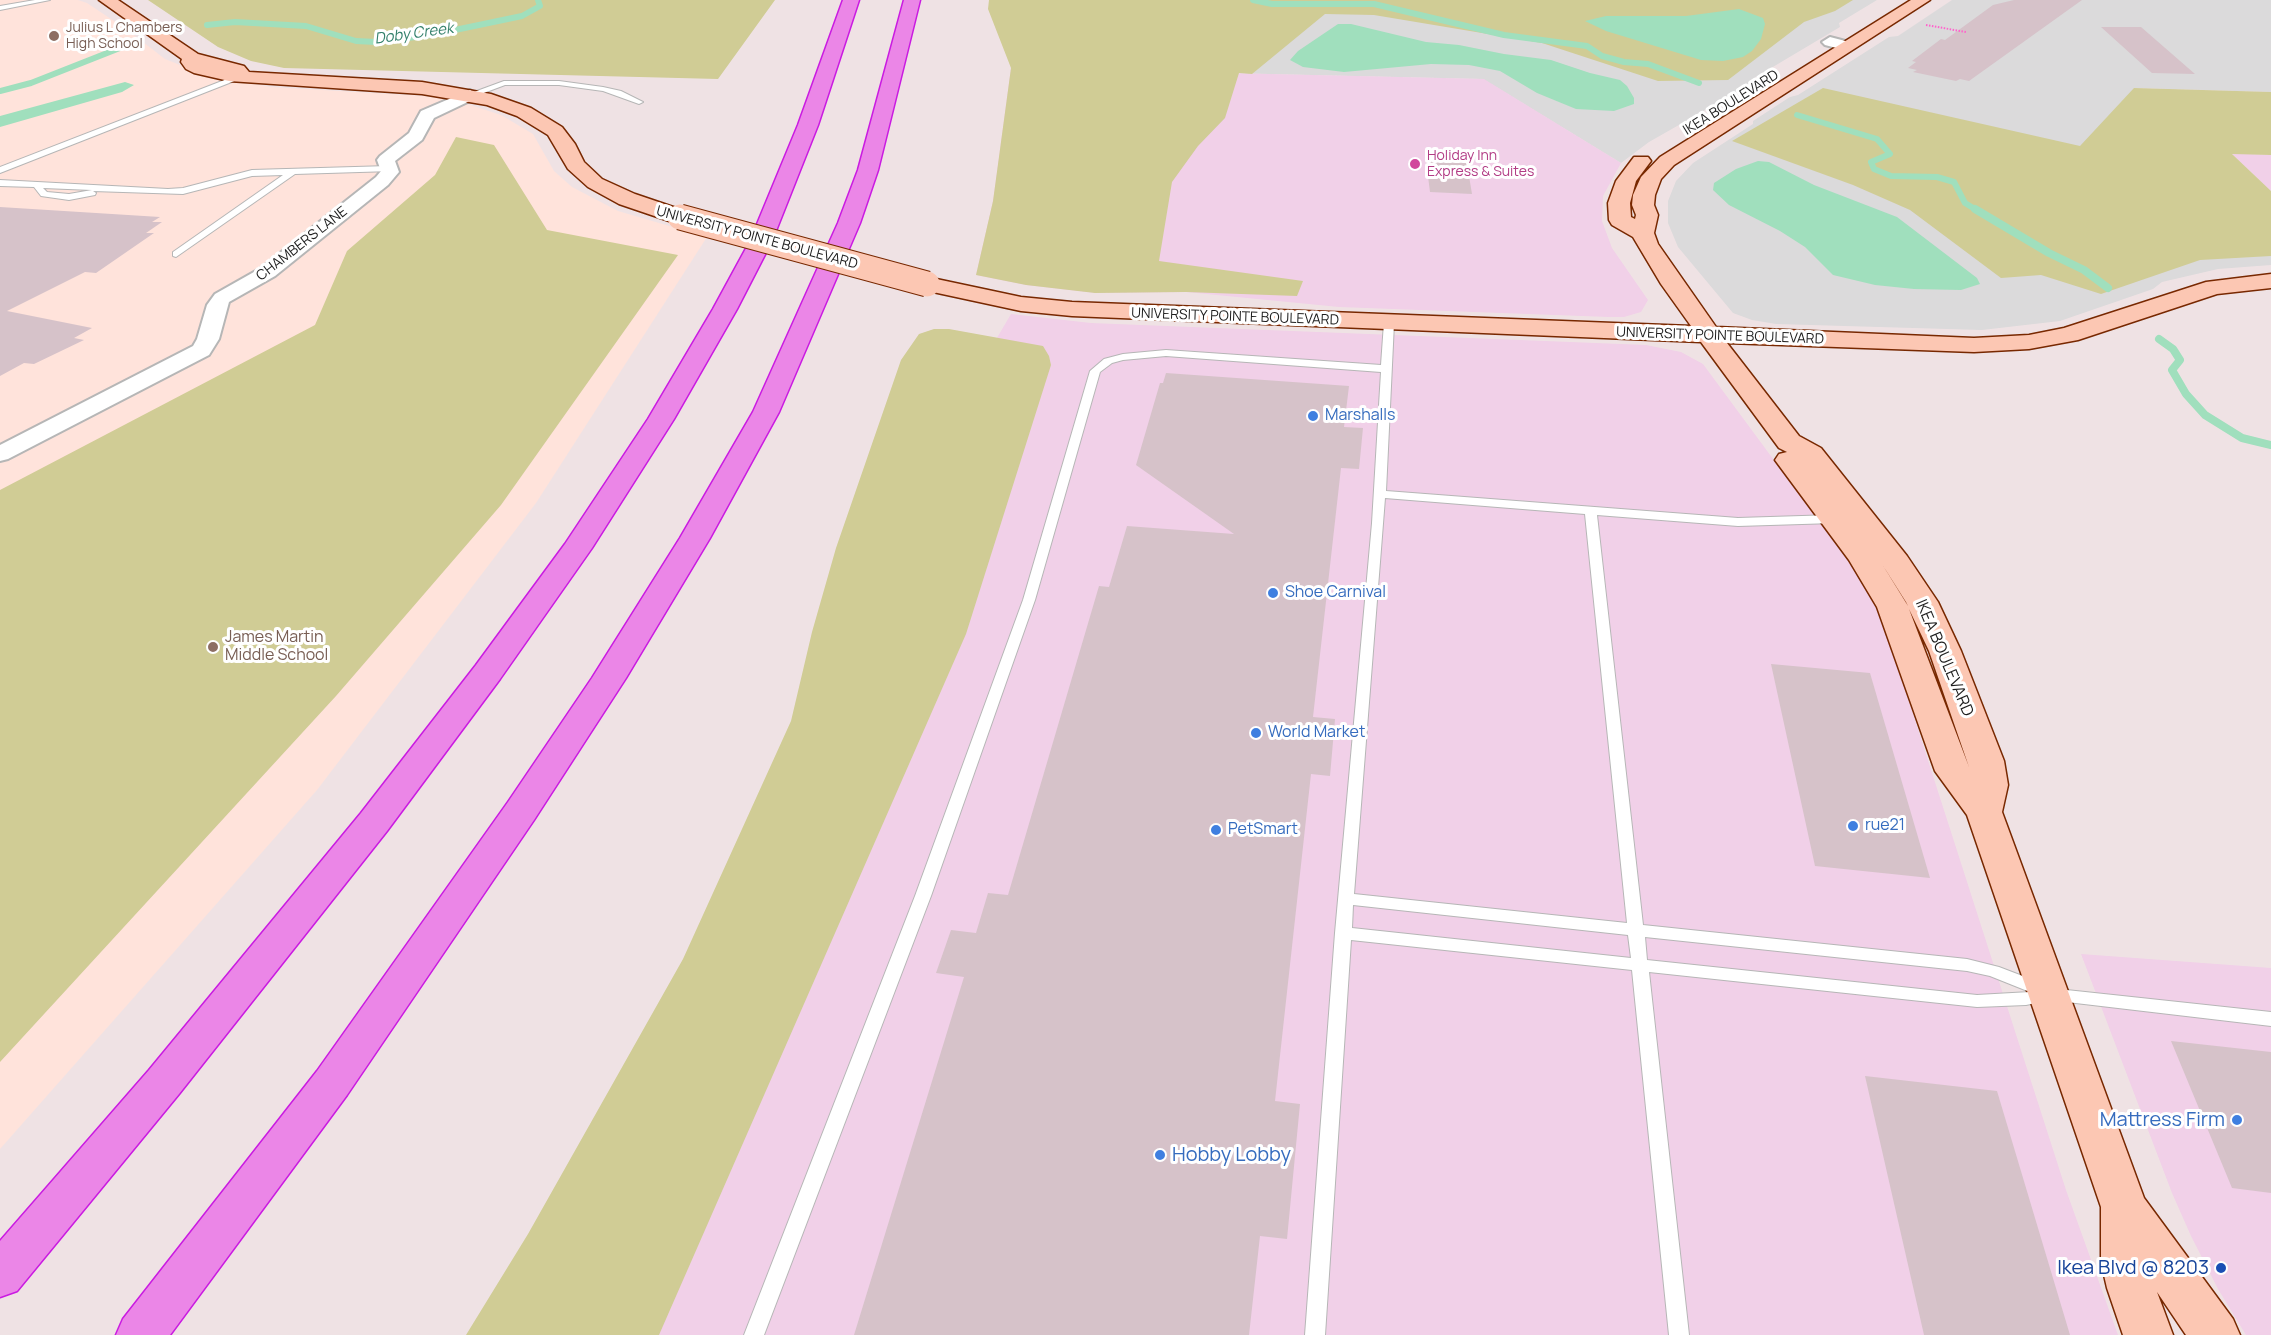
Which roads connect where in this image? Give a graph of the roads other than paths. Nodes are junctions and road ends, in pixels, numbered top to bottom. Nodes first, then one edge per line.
1 (47, 0) edge
2 (107, 0) edge
3 (851, 0) edge
4 (912, 0) edge
5 (1900, 0) edge
6 (1922, 0) edge
7 (0, 8) edge
8 (1839, 44) junction
9 (243, 76) junction
10 (470, 95) junction
11 (639, 102) dead end
12 (389, 169) junction
13 (0, 170) edge
14 (294, 171) junction
15 (0, 183) edge
16 (176, 254) dead end
17 (2271, 280) edge
18 (1389, 323) junction
19 (1709, 336) junction
20 (1387, 369) junction
21 (1789, 442) junction
22 (0, 454) edge
23 (1380, 495) junction
24 (1591, 510) junction
25 (1834, 519) junction
26 (1984, 812) junction
27 (1346, 899) junction
28 (1636, 929) junction
29 (1344, 933) junction
30 (1640, 965) junction
31 (2050, 994) junction
32 (2271, 1019) edge
33 (2124, 1207) junction
34 (0, 1276) edge
35 (141, 1335) edge
36 (754, 1335) edge
37 (1315, 1335) edge
38 (1679, 1335) edge
39 (2148, 1335) edge
40 (2215, 1335) edge

1 - 7 lane
2 - 9 street, UNIVERSITY POINTE BOULEVARD
3 - 34 highway
4 - 35 highway
5 - 8 street, IKEA BOULEVARD
6 - 8 street, IKEA BOULEVARD
8 - 19 street, IKEA BOULEVARD
9 - 10 street, UNIVERSITY POINTE BOULEVARD
9 - 13 lane
10 - 11 lane
10 - 12 street, CHAMBERS LANE
10 - 18 street, UNIVERSITY POINTE BOULEVARD, bridge
12 - 14 lane
12 - 22 street, CHAMBERS LANE
14 - 15 lane
14 - 16 lane
17 - 19 street, UNIVERSITY POINTE BOULEVARD
18 - 19 street, UNIVERSITY POINTE BOULEVARD
18 - 20 lane
19 - 21 street, IKEA BOULEVARD
20 - 23 lane
20 - 36 lane
21 - 25 street, IKEA BOULEVARD
21 - 26 street, IKEA BOULEVARD
23 - 24 lane
23 - 27 lane
24 - 25 lane
24 - 28 lane
25 - 26 street, IKEA BOULEVARD
26 - 31 street, IKEA BOULEVARD
27 - 28 lane
27 - 29 lane
28 - 30 lane
28 - 31 lane
29 - 30 lane
29 - 37 lane
30 - 31 lane
30 - 38 lane
31 - 32 lane
31 - 33 street, IKEA BOULEVARD
33 - 39 street, IKEA BOULEVARD
33 - 40 street, IKEA BOULEVARD

